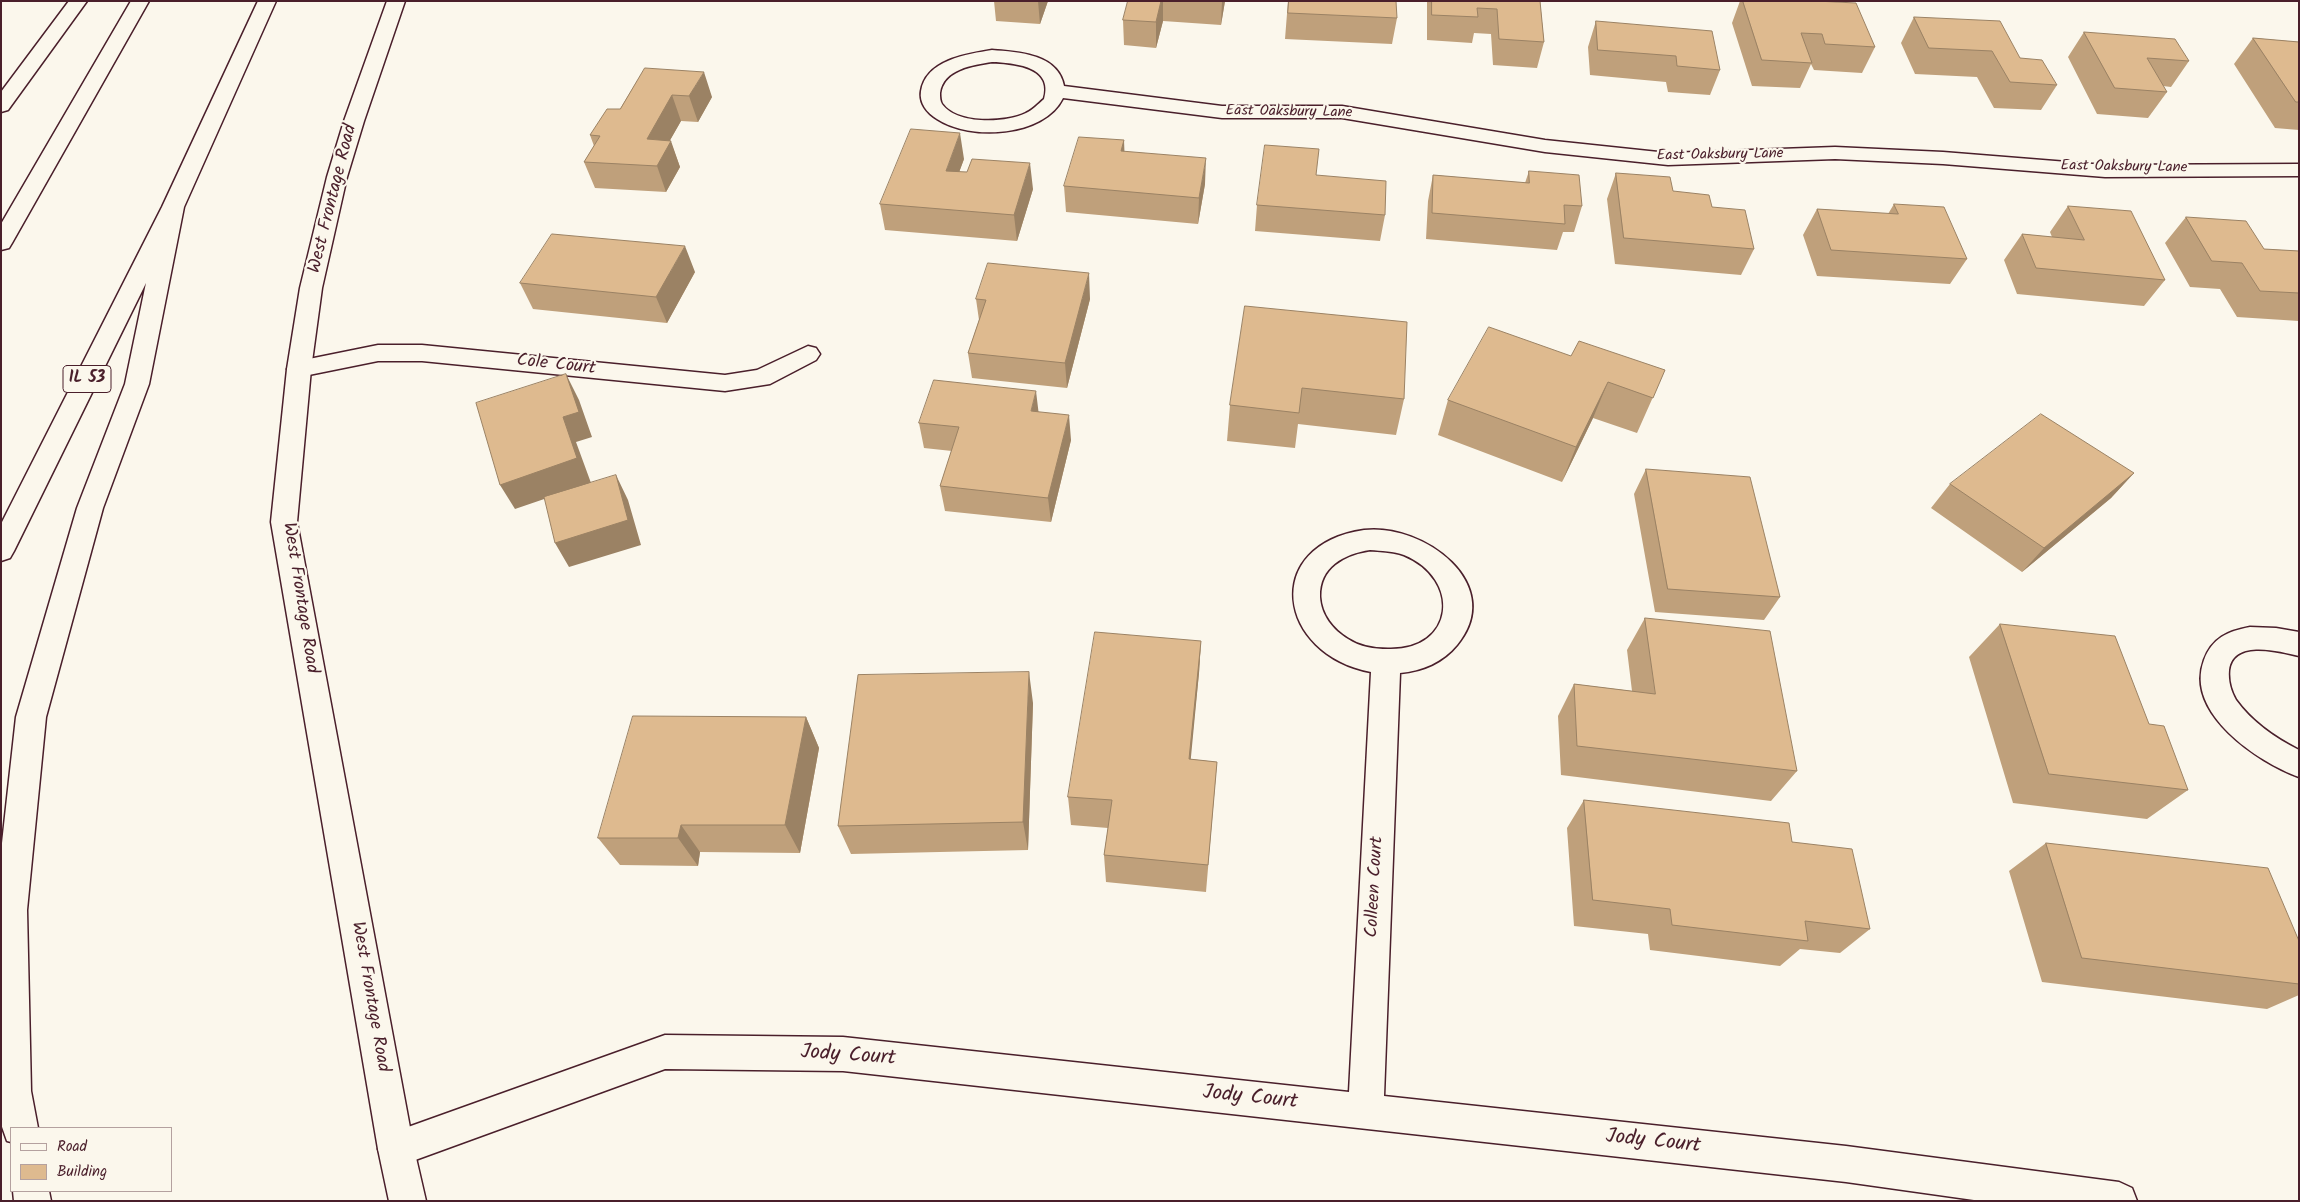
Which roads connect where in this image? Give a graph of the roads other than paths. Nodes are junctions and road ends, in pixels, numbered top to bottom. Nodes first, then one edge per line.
1 (78, 1) edge
2 (140, 1) edge
3 (267, 1) edge
4 (396, 1) edge
5 (1056, 91) junction
6 (1, 106) edge
7 (2299, 170) edge
8 (173, 207) junction
9 (1, 243) edge
10 (808, 354) dead end
11 (299, 369) junction
12 (1, 551) edge
13 (2299, 644) edge
14 (1386, 662) junction
15 (2299, 764) edge
16 (1366, 1112) junction
17 (20, 1127) edge
18 (396, 1149) junction
19 (408, 1201) edge
20 (2119, 1201) edge

1 - 6 main road
2 - 9 main road
3 - 8 main road, IL 53
4 - 11 main road, West Frontage Road
5 - 5 main road
5 - 7 main road, East Oaksbury Lane
8 - 12 main road, IL 53
8 - 17 main road
10 - 11 main road, Cole Court
11 - 18 main road, West Frontage Road
13 - 15 main road
14 - 14 main road
14 - 16 main road, Colleen Court
16 - 18 main road, Jody Court
16 - 20 main road, Jody Court
18 - 19 main road, West Frontage Road

